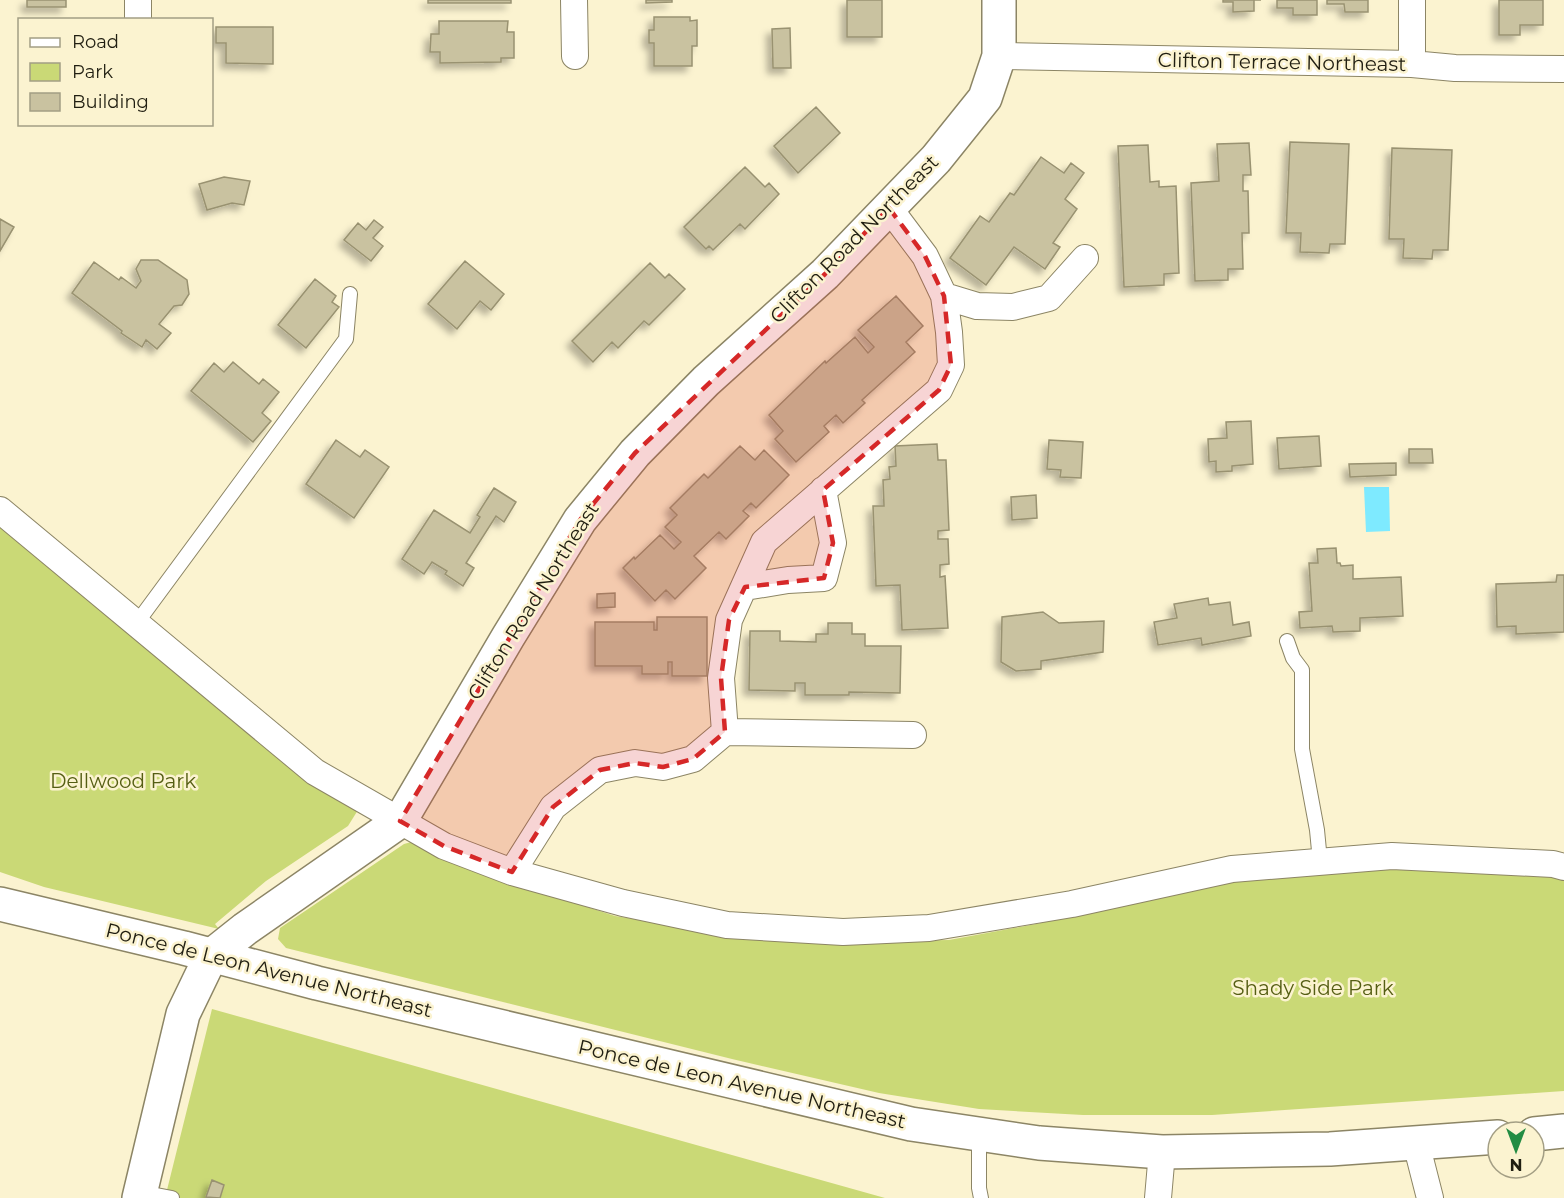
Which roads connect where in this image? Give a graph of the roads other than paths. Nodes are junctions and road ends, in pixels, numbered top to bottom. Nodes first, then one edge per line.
1 (138, 0) edge
2 (574, 0) edge
3 (999, 0) edge
4 (1412, 0) edge
5 (138, 18) edge
6 (574, 56) dead end
7 (999, 56) junction
8 (1412, 64) junction
9 (1564, 69) edge
10 (889, 208) junction
11 (1085, 258) dead end
12 (350, 294) dead end
13 (944, 296) junction
14 (823, 490) junction
15 (0, 510) edge
16 (745, 587) junction
17 (136, 624) junction
18 (1287, 641) dead end
19 (725, 732) junction
20 (913, 735) dead end
21 (399, 821) junction
22 (1320, 861) junction
23 (1564, 867) edge
24 (512, 872) junction
25 (0, 904) edge
26 (211, 956) junction
27 (1564, 1131) edge
28 (1546, 1133) edge
29 (979, 1134) junction
30 (1486, 1138) edge
31 (1416, 1143) junction
32 (1162, 1152) junction
33 (150, 1196) edge
34 (981, 1198) edge
35 (1158, 1198) edge
36 (1430, 1198) edge

1 - 5 street
2 - 6 street
3 - 7 main road, Clifton Road Northeast
4 - 8 street
7 - 8 street, Clifton Terrace Northeast
7 - 10 main road, Clifton Road Northeast
8 - 9 street, Clifton Terrace Northeast
10 - 13 street
10 - 21 main road, Clifton Road Northeast
11 - 13 street
12 - 17 lane
13 - 14 street
14 - 16 street
14 - 16 street
15 - 17 street
16 - 19 street
17 - 21 street
18 - 22 lane
19 - 20 street
19 - 24 street
21 - 24 street
21 - 26 main road, Clifton Road Northeast
22 - 23 street
22 - 24 street
25 - 26 main road, Ponce de Leon Avenue Northeast
26 - 29 main road, Ponce de Leon Avenue Northeast
26 - 33 main road, Clifton Road Northeast
27 - 28 main road
29 - 32 main road, Ponce de Leon Avenue Northeast
29 - 34 lane
30 - 31 main road, Ponce de Leon Avenue Northeast
31 - 32 main road, Ponce de Leon Avenue Northeast
31 - 36 street
32 - 35 street

